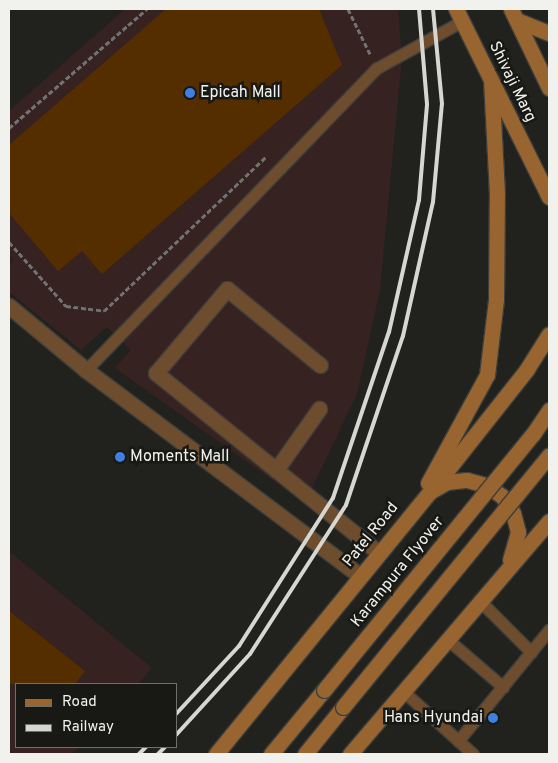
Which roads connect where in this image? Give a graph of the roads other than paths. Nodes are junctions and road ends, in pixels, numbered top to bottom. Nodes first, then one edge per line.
1 (459, 15) edge
2 (515, 15) edge
3 (549, 33) edge
4 (491, 80) junction
5 (549, 88) edge
6 (549, 197) edge
7 (9, 306) edge
8 (549, 334) edge
9 (320, 365) dead end
10 (86, 370) junction
11 (319, 409) dead end
12 (549, 410) edge
13 (549, 455) edge
14 (276, 470) junction
15 (430, 492) junction
16 (411, 513) junction
17 (549, 521) edge
18 (379, 553) junction
19 (505, 569) junction
20 (360, 576) junction
21 (479, 600) junction
22 (549, 630) edge
23 (447, 638) junction
24 (531, 652) junction
25 (503, 687) junction
26 (403, 691) junction
27 (458, 741) junction
28 (216, 754) edge
29 (272, 754) edge
30 (305, 754) edge
31 (350, 754) edge
32 (473, 754) edge

1 - 4 main road, Shivaji Marg
1 - 10 lane
2 - 3 main road
2 - 5 main road, Shivaji Marg
4 - 6 main road, Shivaji Marg
4 - 16 main road
7 - 10 street
8 - 15 main road, Patel Road
9 - 14 street
10 - 20 street
11 - 14 street
12 - 29 main road, Karampura Flyover, bridge
13 - 30 main road, bridge
14 - 18 street
15 - 16 main road, Patel Road
15 - 19 main road
16 - 18 main road, Patel Road
17 - 19 main road
18 - 20 main road, Patel Road
19 - 21 main road
20 - 28 main road, Patel Road
21 - 23 main road
21 - 24 lane
22 - 24 lane
23 - 25 lane
23 - 26 main road
24 - 25 lane
25 - 27 lane
26 - 27 lane
26 - 31 main road
27 - 32 lane

